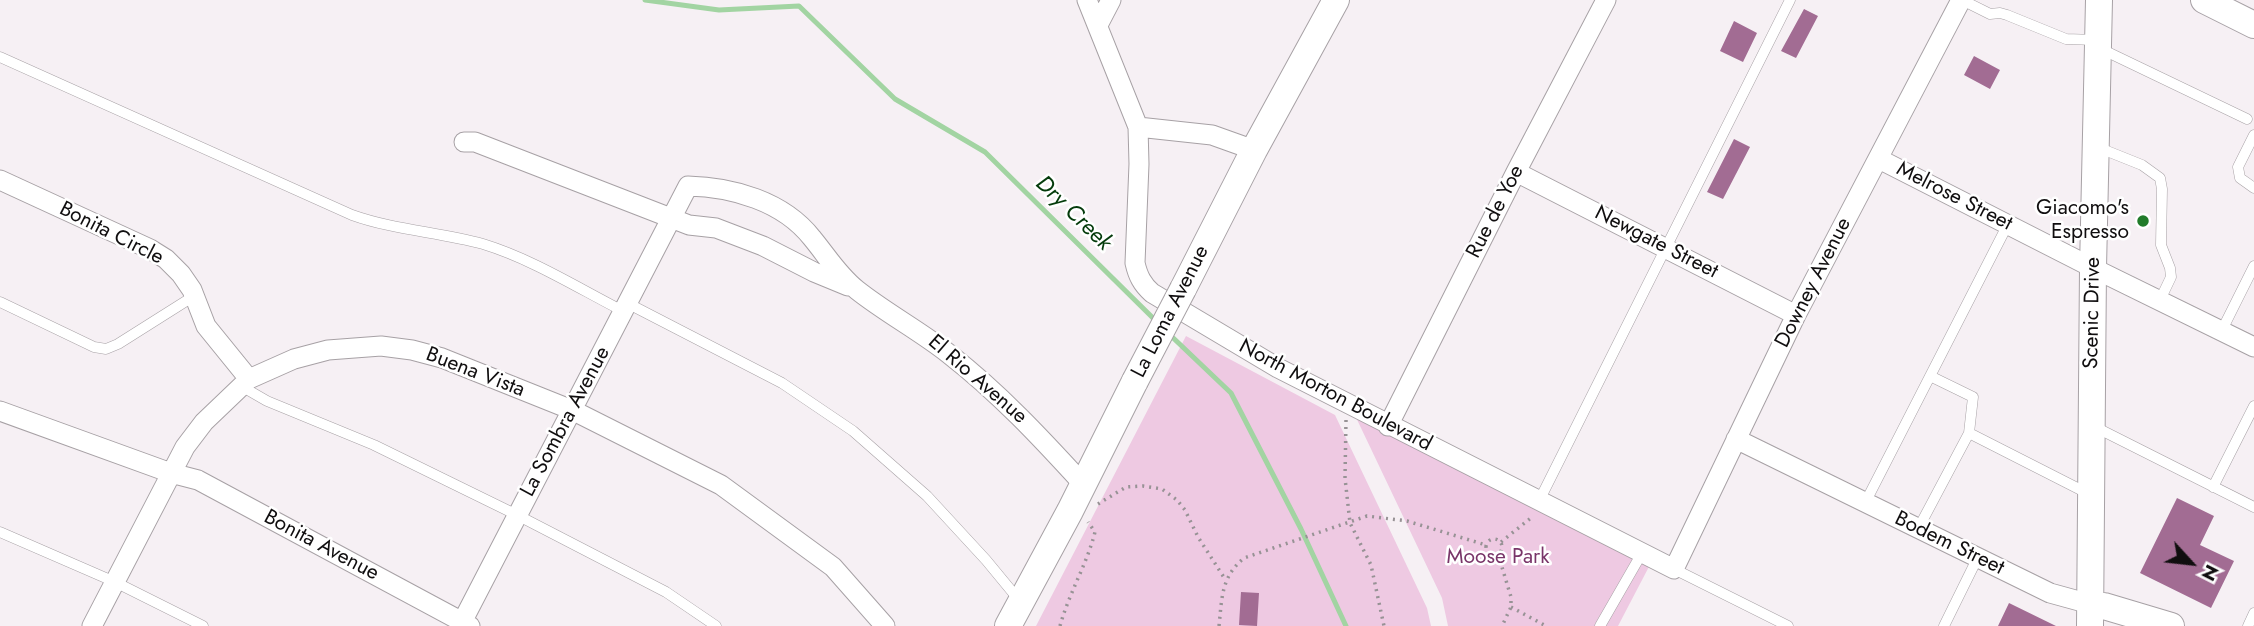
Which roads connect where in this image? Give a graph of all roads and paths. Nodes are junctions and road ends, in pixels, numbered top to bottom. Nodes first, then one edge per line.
1 (1087, 0) edge
2 (1111, 0) edge
3 (1336, 0) edge
4 (1606, 0) edge
5 (1790, 0) edge
6 (1961, 0) edge
7 (2099, 0) edge
8 (2204, 0) edge
9 (1098, 25) junction
10 (2254, 25) edge
11 (2099, 44) junction
12 (0, 57) edge
13 (2247, 119) dead end
14 (1138, 127) junction
15 (2254, 135) edge
16 (464, 142) dead end
17 (2097, 147) junction
18 (1254, 150) junction
19 (1879, 159) junction
20 (1516, 172) junction
21 (0, 180) edge
22 (2254, 188) edge
23 (672, 218) junction
24 (2008, 224) junction
25 (1665, 247) junction
26 (2254, 266) edge
27 (2093, 268) junction
28 (858, 291) junction
29 (194, 296) junction
30 (2160, 300) junction
31 (0, 302) edge
32 (625, 307) junction
33 (1796, 315) junction
34 (2221, 331) junction
35 (2254, 347) edge
36 (1930, 376) junction
37 (245, 382) junction
38 (1347, 404) junction
39 (2254, 406) edge
40 (572, 410) junction
41 (0, 411) edge
42 (2091, 425) junction
43 (1388, 426) junction
44 (1969, 433) junction
45 (1735, 439) junction
46 (171, 473) junction
47 (2213, 487) junction
48 (1090, 495) junction
49 (2091, 495) junction
50 (1865, 503) junction
51 (1544, 504) junction
52 (2254, 507) edge
53 (1091, 513) dead end
54 (517, 515) junction
55 (1350, 523) junction
56 (1918, 530) junction
57 (0, 532) edge
58 (1501, 542) junction
59 (1486, 545) junction
60 (1642, 553) junction
61 (1498, 554) junction
62 (1977, 559) junction
63 (1674, 569) junction
64 (1225, 579) junction
65 (115, 582) junction
66 (1021, 603) junction
67 (1511, 607) junction
68 (2254, 612) edge
69 (2090, 615) edge
70 (464, 624) edge
71 (92, 626) edge
72 (203, 626) edge
73 (716, 626) edge
74 (885, 626) edge
75 (1008, 626) edge
76 (1060, 626) edge
77 (1219, 626) edge
78 (1384, 626) edge
79 (1502, 626) edge
80 (1546, 626) edge
81 (1600, 626) edge
82 (1788, 626) edge
83 (1944, 626) edge
84 (2171, 626) edge
85 (2249, 626) edge

1 - 9 street, North Morton Boulevard
2 - 9 street
3 - 18 main road, La Loma Avenue
4 - 20 street, Rue de Yoe
5 - 25 lane
6 - 11 lane
6 - 19 street, Downey Avenue
7 - 11 main road, Scenic Drive
8 - 10 main road
9 - 14 street, North Morton Boulevard
11 - 13 lane
11 - 17 main road, Scenic Drive
12 - 32 lane
14 - 18 street
14 - 38 street, North Morton Boulevard
15 - 22 lane
16 - 23 street, El Rio Avenue
17 - 27 main road, Scenic Drive
17 - 30 lane
18 - 48 main road, La Loma Avenue, bridge
19 - 24 street, Melrose Street
19 - 33 street, Downey Avenue
20 - 25 street, Newgate Street
20 - 43 street, Rue de Yoe
21 - 29 street, Bonita Circle
23 - 28 street, El Rio Avenue
23 - 28 street, El Rio Avenue
23 - 32 street, La Sombra Avenue
24 - 27 street, Melrose Street
24 - 36 lane
25 - 33 street, Newgate Street
25 - 51 lane
26 - 34 lane
27 - 30 street, Melrose Street
27 - 42 main road, Scenic Drive
28 - 48 street, El Rio Avenue
29 - 31 lane
29 - 37 street, Bonita Circle
30 - 34 street, Melrose Street
32 - 40 street, La Sombra Avenue
32 - 66 lane
33 - 45 street, Downey Avenue
34 - 35 street, Melrose Street
36 - 44 lane
36 - 50 lane
37 - 40 street, Buena Vista
37 - 46 street, Buena Vista
37 - 54 lane
38 - 43 street, North Morton Boulevard
38 - 55 path
39 - 47 lane
40 - 54 street, La Sombra Avenue
40 - 74 street, Buena Vista
41 - 46 street
42 - 47 lane
42 - 49 main road, Scenic Drive
43 - 51 street, North Morton Boulevard
44 - 49 lane
44 - 56 lane
45 - 50 street, Bodem Street
45 - 63 street, Downey Avenue
46 - 65 street, Buena Vista
46 - 70 street, Bonita Avenue
47 - 52 lane
48 - 64 path
48 - 66 main road, La Loma Avenue
49 - 69 main road, Scenic Drive
50 - 56 street, Bodem Street
51 - 58 path
51 - 60 street, North Morton Boulevard
53 - 76 path
54 - 70 street, La Sombra Avenue
54 - 73 lane
55 - 59 path
55 - 64 path
55 - 78 path
56 - 62 street, Bodem Street
57 - 65 lane
58 - 59 path
58 - 61 path
59 - 61 path
60 - 63 street, North Morton Boulevard
60 - 81 lane
61 - 67 path
62 - 69 street, Bodem Street
62 - 83 lane
63 - 82 lane
64 - 77 path
65 - 71 street, Buena Vista
65 - 72 lane
66 - 75 main road, La Loma Avenue
67 - 79 path
67 - 80 path
68 - 85 lane
69 - 84 main road, Bodem Street

